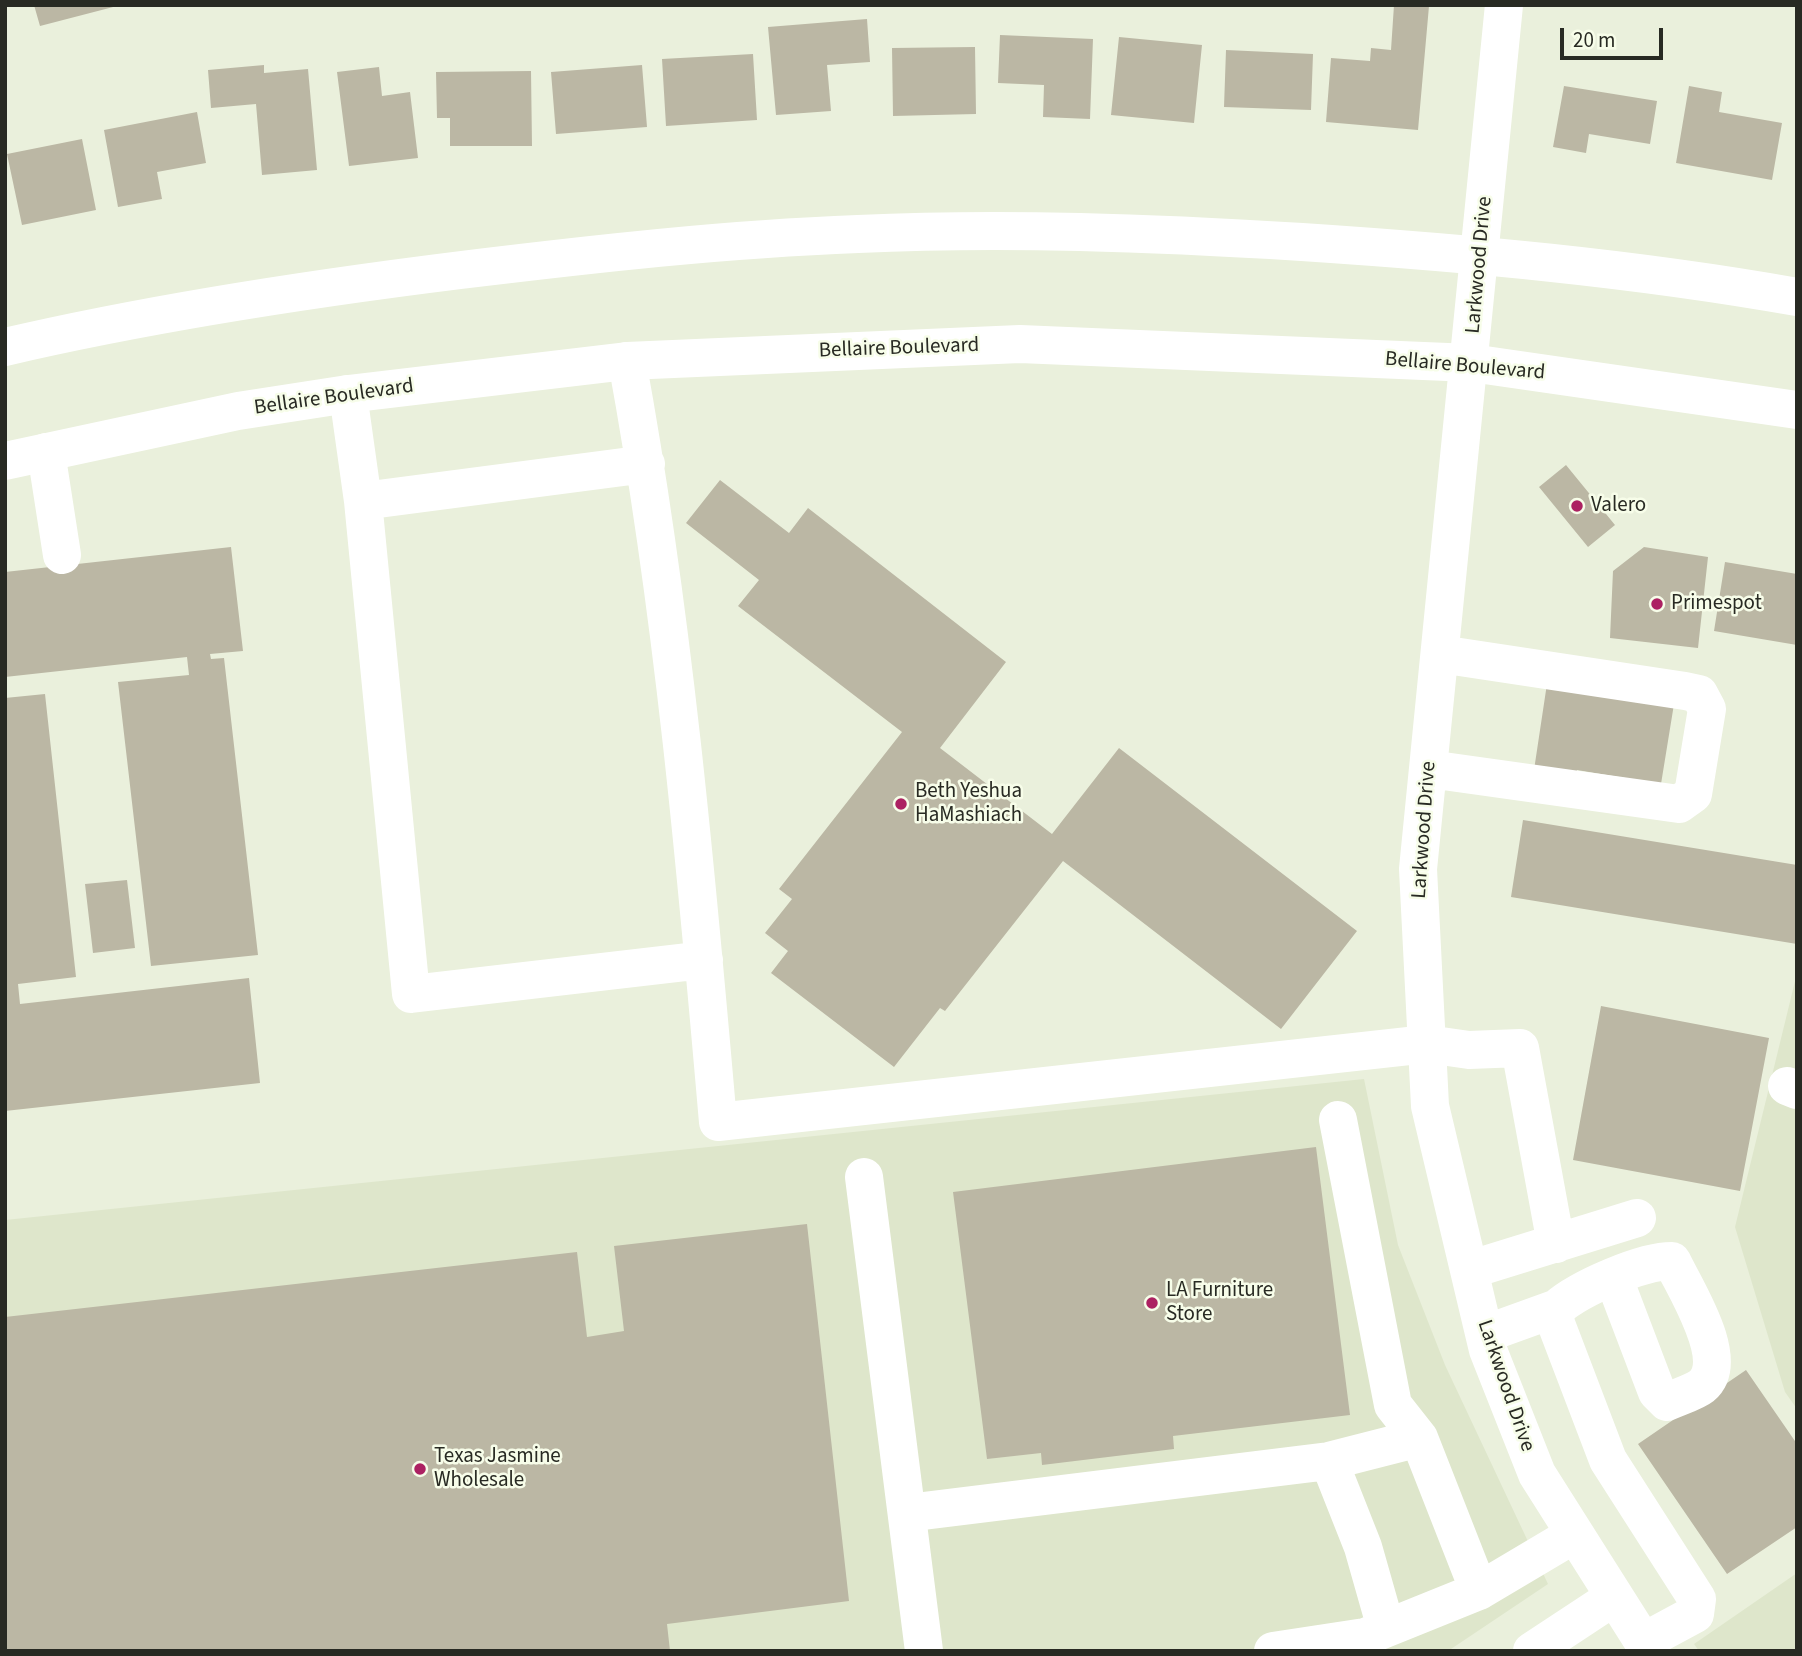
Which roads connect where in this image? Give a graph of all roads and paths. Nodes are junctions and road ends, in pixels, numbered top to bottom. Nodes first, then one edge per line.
1 (1504, 5) edge
2 (1480, 254) junction
3 (1797, 297) edge
4 (5, 347) edge
5 (627, 361) junction
6 (1471, 363) junction
7 (348, 394) junction
8 (1797, 410) edge
9 (46, 452) junction
10 (5, 461) edge
11 (646, 464) junction
12 (363, 501) junction
13 (62, 555) dead end
14 (1440, 654) junction
15 (1429, 769) junction
16 (704, 960) junction
17 (1427, 1044) junction
18 (1338, 1119) dead end
19 (864, 1177) dead end
20 (1637, 1218) dead end
21 (1556, 1244) junction
22 (1469, 1270) junction
23 (1614, 1279) dead end
24 (1557, 1308) junction
25 (1485, 1334) junction
26 (1419, 1438) junction
27 (1329, 1461) junction
28 (907, 1513) junction
29 (1575, 1534) junction
30 (1479, 1591) junction
31 (1614, 1597) junction
32 (1386, 1628) junction
33 (1646, 1646) edge
34 (924, 1651) edge
35 (1273, 1651) edge
36 (1532, 1651) edge

1 - 2 main road, Larkwood Drive
2 - 3 main road
2 - 4 main road
2 - 6 main road, Larkwood Drive
5 - 6 main road, Bellaire Boulevard
5 - 7 main road, Bellaire Boulevard
5 - 11 main road
6 - 8 main road, Bellaire Boulevard
6 - 14 main road, Larkwood Drive
7 - 9 main road, Bellaire Boulevard
7 - 12 main road
9 - 10 main road, Bellaire Boulevard
9 - 13 main road
11 - 12 main road
11 - 16 main road
12 - 16 main road
14 - 15 main road, Larkwood Drive
14 - 15 main road
15 - 17 main road, Larkwood Drive
16 - 17 main road
17 - 21 main road
17 - 22 main road, Larkwood Drive
18 - 26 main road
19 - 28 main road
20 - 21 main road
21 - 22 main road
22 - 25 main road, Larkwood Drive
23 - 24 main road
24 - 25 main road
24 - 33 main road
25 - 29 main road, Larkwood Drive
26 - 27 main road
26 - 30 main road
27 - 28 main road
27 - 32 main road
28 - 34 main road
29 - 30 main road
29 - 31 main road, Larkwood Drive
30 - 32 main road
31 - 33 main road, Larkwood Drive
31 - 36 main road
32 - 35 main road

